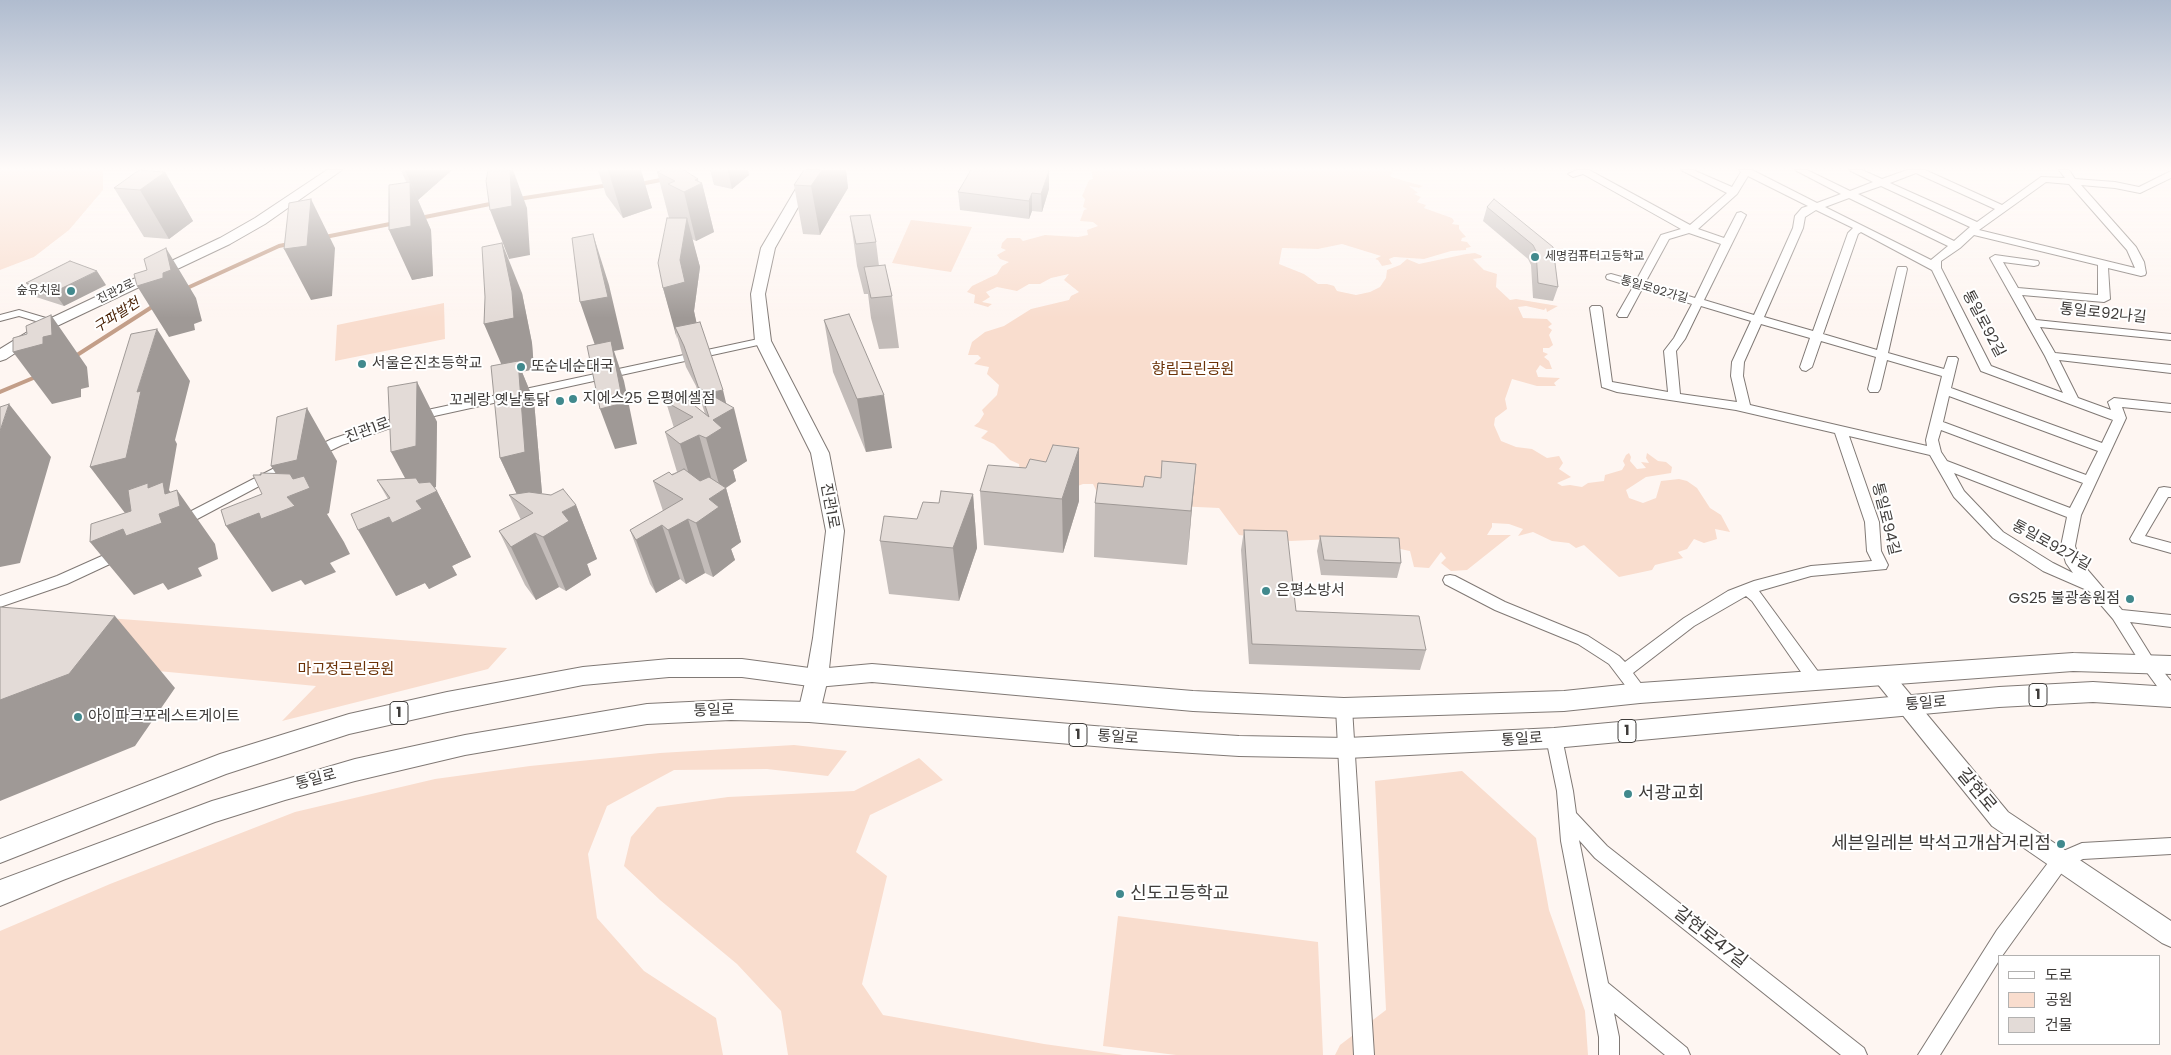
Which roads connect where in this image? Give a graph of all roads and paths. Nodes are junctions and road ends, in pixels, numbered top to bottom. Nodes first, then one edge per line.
1 (264, 219) edge
2 (785, 219) edge
3 (1671, 219) edge
4 (1701, 219) edge
5 (1739, 219) edge
6 (1799, 219) edge
7 (1841, 219) edge
8 (1901, 219) edge
9 (1957, 219) edge
10 (1986, 219) edge
11 (2106, 219) edge
12 (1860, 228) junction
13 (1975, 228) junction
14 (1689, 229) junction
15 (1728, 243) junction
16 (1956, 246) junction
17 (2034, 264) dead end
18 (2103, 264) junction
19 (1936, 268) junction
20 (1902, 269) dead end
21 (1611, 277) dead end
22 (1639, 286) junction
23 (2014, 291) junction
24 (1698, 302) junction
25 (1596, 308) dead end
26 (1622, 315) dead end
27 (0, 318) edge
28 (1758, 319) junction
29 (52, 323) junction
30 (2032, 323) junction
31 (1818, 336) junction
32 (2171, 337) edge
33 (763, 341) junction
34 (1882, 355) junction
35 (0, 356) edge
36 (2052, 356) junction
37 (1952, 359) dead end
38 (1806, 367) dead end
39 (2171, 369) edge
40 (1948, 374) junction
41 (1874, 388) dead end
42 (1945, 390) junction
43 (1674, 396) junction
44 (2073, 401) junction
45 (1744, 408) junction
46 (2171, 408) edge
47 (2120, 418) junction
48 (1936, 424) junction
49 (1841, 431) junction
50 (2106, 449) junction
51 (1938, 458) junction
52 (2090, 481) junction
53 (2171, 493) edge
54 (2074, 515) junction
55 (168, 529) edge
56 (133, 547) edge
57 (2171, 548) edge
58 (1450, 580) dead end
59 (2094, 588) junction
60 (1748, 589) junction
61 (3, 606) edge
62 (2118, 615) junction
63 (2171, 621) edge
64 (2148, 662) junction
65 (2171, 666) edge
66 (1624, 672) junction
67 (1883, 676) junction
68 (817, 678) junction
69 (1816, 682) junction
70 (1640, 693) junction
71 (2171, 695) edge
72 (1906, 706) junction
73 (1344, 708) junction
74 (809, 712) junction
75 (1554, 738) junction
76 (1347, 748) junction
77 (1568, 816) junction
78 (2171, 846) edge
79 (0, 851) edge
80 (2060, 861) junction
81 (0, 892) edge
82 (2171, 936) edge
83 (1598, 988) junction
84 (1364, 1055) edge
85 (1609, 1055) edge
86 (1680, 1055) edge
87 (1857, 1055) edge
88 (1928, 1055) edge

1 - 29 main road, 진관2로
2 - 33 main road, 진관1로
3 - 14 street
4 - 14 street
5 - 15 street
6 - 28 street
7 - 12 street
8 - 16 street
9 - 13 street
10 - 13 street
11 - 18 street
12 - 19 street
12 - 31 street
13 - 16 street
13 - 18 street
14 - 15 street
14 - 22 street
15 - 24 street
16 - 19 street
17 - 23 street
18 - 23 street, 통일로92나길
19 - 44 street, 통일로92길
20 - 34 street
21 - 22 street, 통일로92가길
22 - 24 street, 통일로92가길
22 - 26 street
23 - 30 street
24 - 28 street, 통일로92가길
24 - 43 street, 통일로92가길
25 - 43 street
27 - 29 street
28 - 31 street, 통일로92가길
28 - 45 street
29 - 35 main road, 진관2로
30 - 32 street, 통일로92나길
30 - 36 street
31 - 34 street, 통일로92가길
31 - 38 street
33 - 55 street, 진관1로
33 - 68 main road, 진관1로
34 - 40 street, 통일로92가길
34 - 41 street
36 - 39 street
36 - 44 street
37 - 40 street, 통일로92가길
40 - 42 street, 통일로92가길
42 - 48 street, 통일로92가길
42 - 50 street
43 - 45 street
44 - 47 street, 통일로92길
45 - 49 street
46 - 47 street
47 - 50 street
48 - 51 street, 통일로92가길
48 - 52 street
49 - 51 street
49 - 60 street, 통일로94길
50 - 52 street
51 - 54 street
51 - 59 street, 통일로92가길
52 - 54 street
53 - 57 street
54 - 59 street
56 - 61 street
58 - 66 street
59 - 62 street
60 - 66 street, 통일로94길
60 - 69 street
62 - 63 street
62 - 64 street
64 - 65 main road, 통일로 / 1
64 - 67 main road, 통일로 / 1
64 - 71 street
66 - 70 street
67 - 69 main road, 통일로 / 1
67 - 72 main road
68 - 73 main road, 통일로 / 1
68 - 74 main road, 진관1로
68 - 79 main road, 통일로 / 1
69 - 70 main road, 통일로 / 1
70 - 73 main road, 통일로 / 1
71 - 72 main road, 통일로 / 1
72 - 75 main road, 통일로 / 1
72 - 80 main road, 갈현로
73 - 76 street
74 - 76 main road, 통일로 / 1
74 - 81 main road, 통일로 / 1
75 - 76 main road, 통일로 / 1
75 - 77 street
76 - 84 street
77 - 83 street
77 - 87 street, 갈현로47길
78 - 80 street
80 - 82 main road, 갈현로
80 - 88 street
83 - 85 street
83 - 86 street

